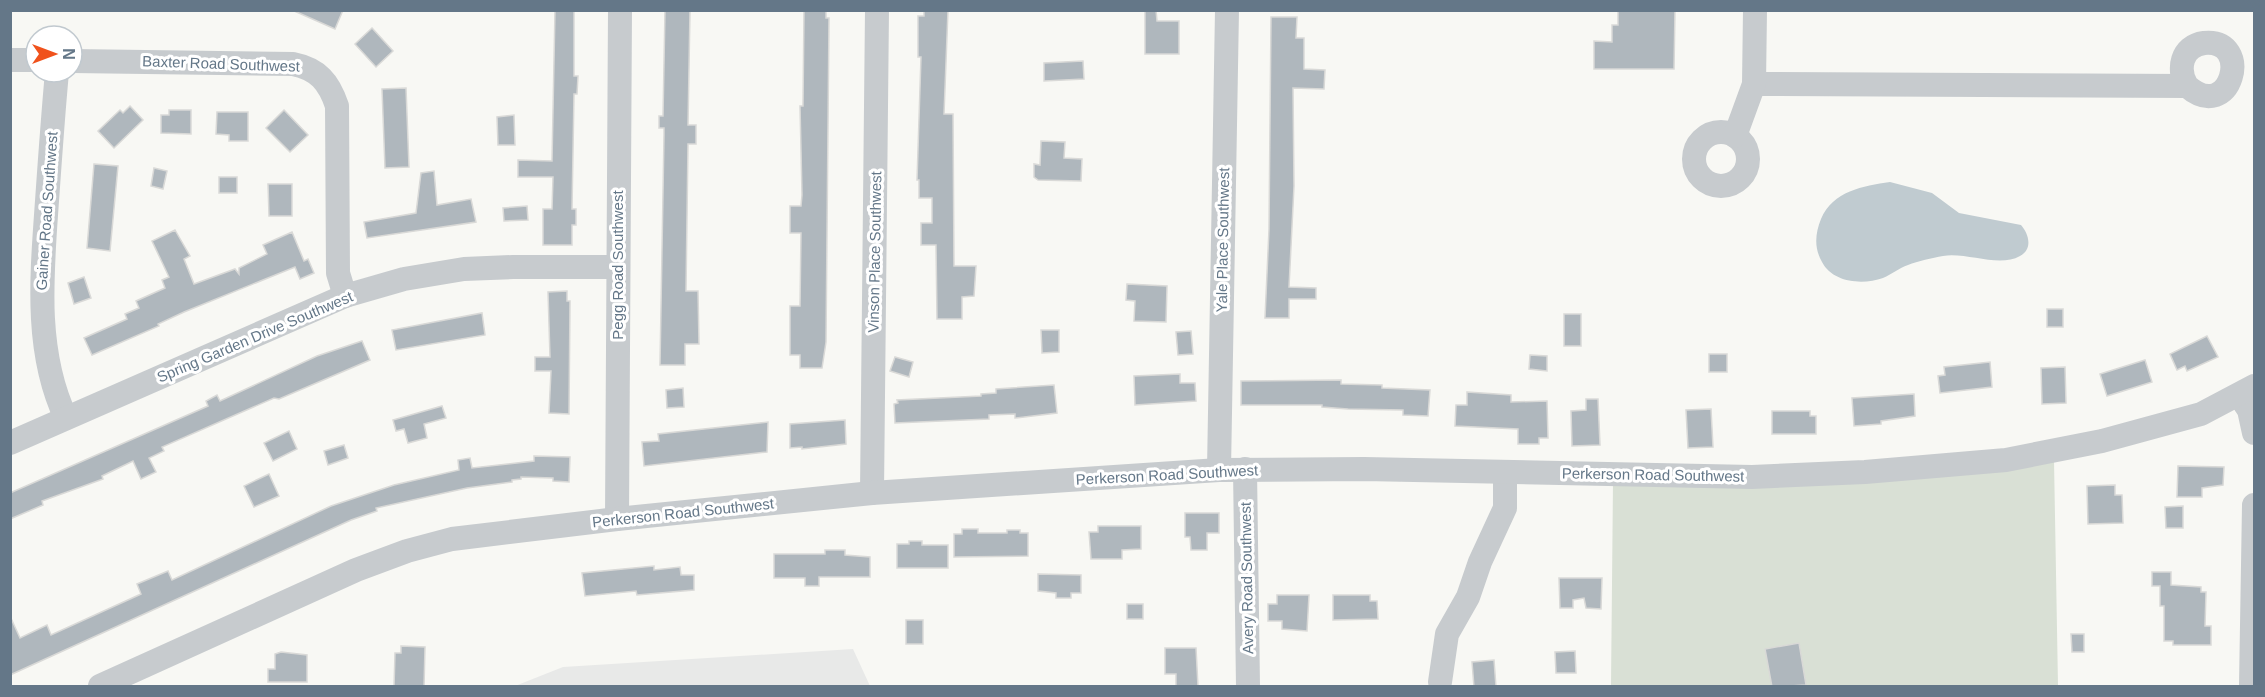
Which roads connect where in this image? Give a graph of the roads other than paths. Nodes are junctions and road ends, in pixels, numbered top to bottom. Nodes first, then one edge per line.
1 (620, 10) edge
2 (877, 10) edge
3 (1227, 10) edge
4 (1755, 10) edge
5 (84, 61) edge
6 (56, 84) edge
7 (1754, 84) junction
8 (2187, 87) dead end
9 (1735, 136) dead end
10 (617, 267) junction
11 (345, 296) junction
12 (2247, 390) edge
13 (66, 418) junction
14 (2254, 434) edge
15 (10, 443) edge
16 (1245, 469) junction
17 (1219, 470) junction
18 (1505, 472) junction
19 (872, 493) junction
20 (2254, 505) edge
21 (617, 519) junction
22 (1440, 682) dead end
23 (100, 687) edge
24 (1248, 687) edge
25 (2251, 687) edge

1 - 10 street, Pegg Road Southwest
2 - 19 street, Vinson Place Southwest
3 - 17 street, Yale Place Southwest
4 - 7 street
5 - 11 street, Baxter Road Southwest
6 - 13 street, Gainer Road Southwest
7 - 8 street
7 - 9 street
10 - 11 street, Spring Garden Drive Southwest
10 - 21 street, Pegg Road Southwest
11 - 13 street, Spring Garden Drive Southwest
12 - 14 street
12 - 18 street, Perkerson Road Southwest
13 - 15 street, Spring Garden Drive Southwest
16 - 17 street, Perkerson Road Southwest
16 - 18 street, Perkerson Road Southwest
16 - 24 street, Avery Road Southwest
17 - 19 street, Perkerson Road Southwest
18 - 22 street
19 - 21 street, Perkerson Road Southwest
20 - 25 street
21 - 23 street, Perkerson Road Southwest

